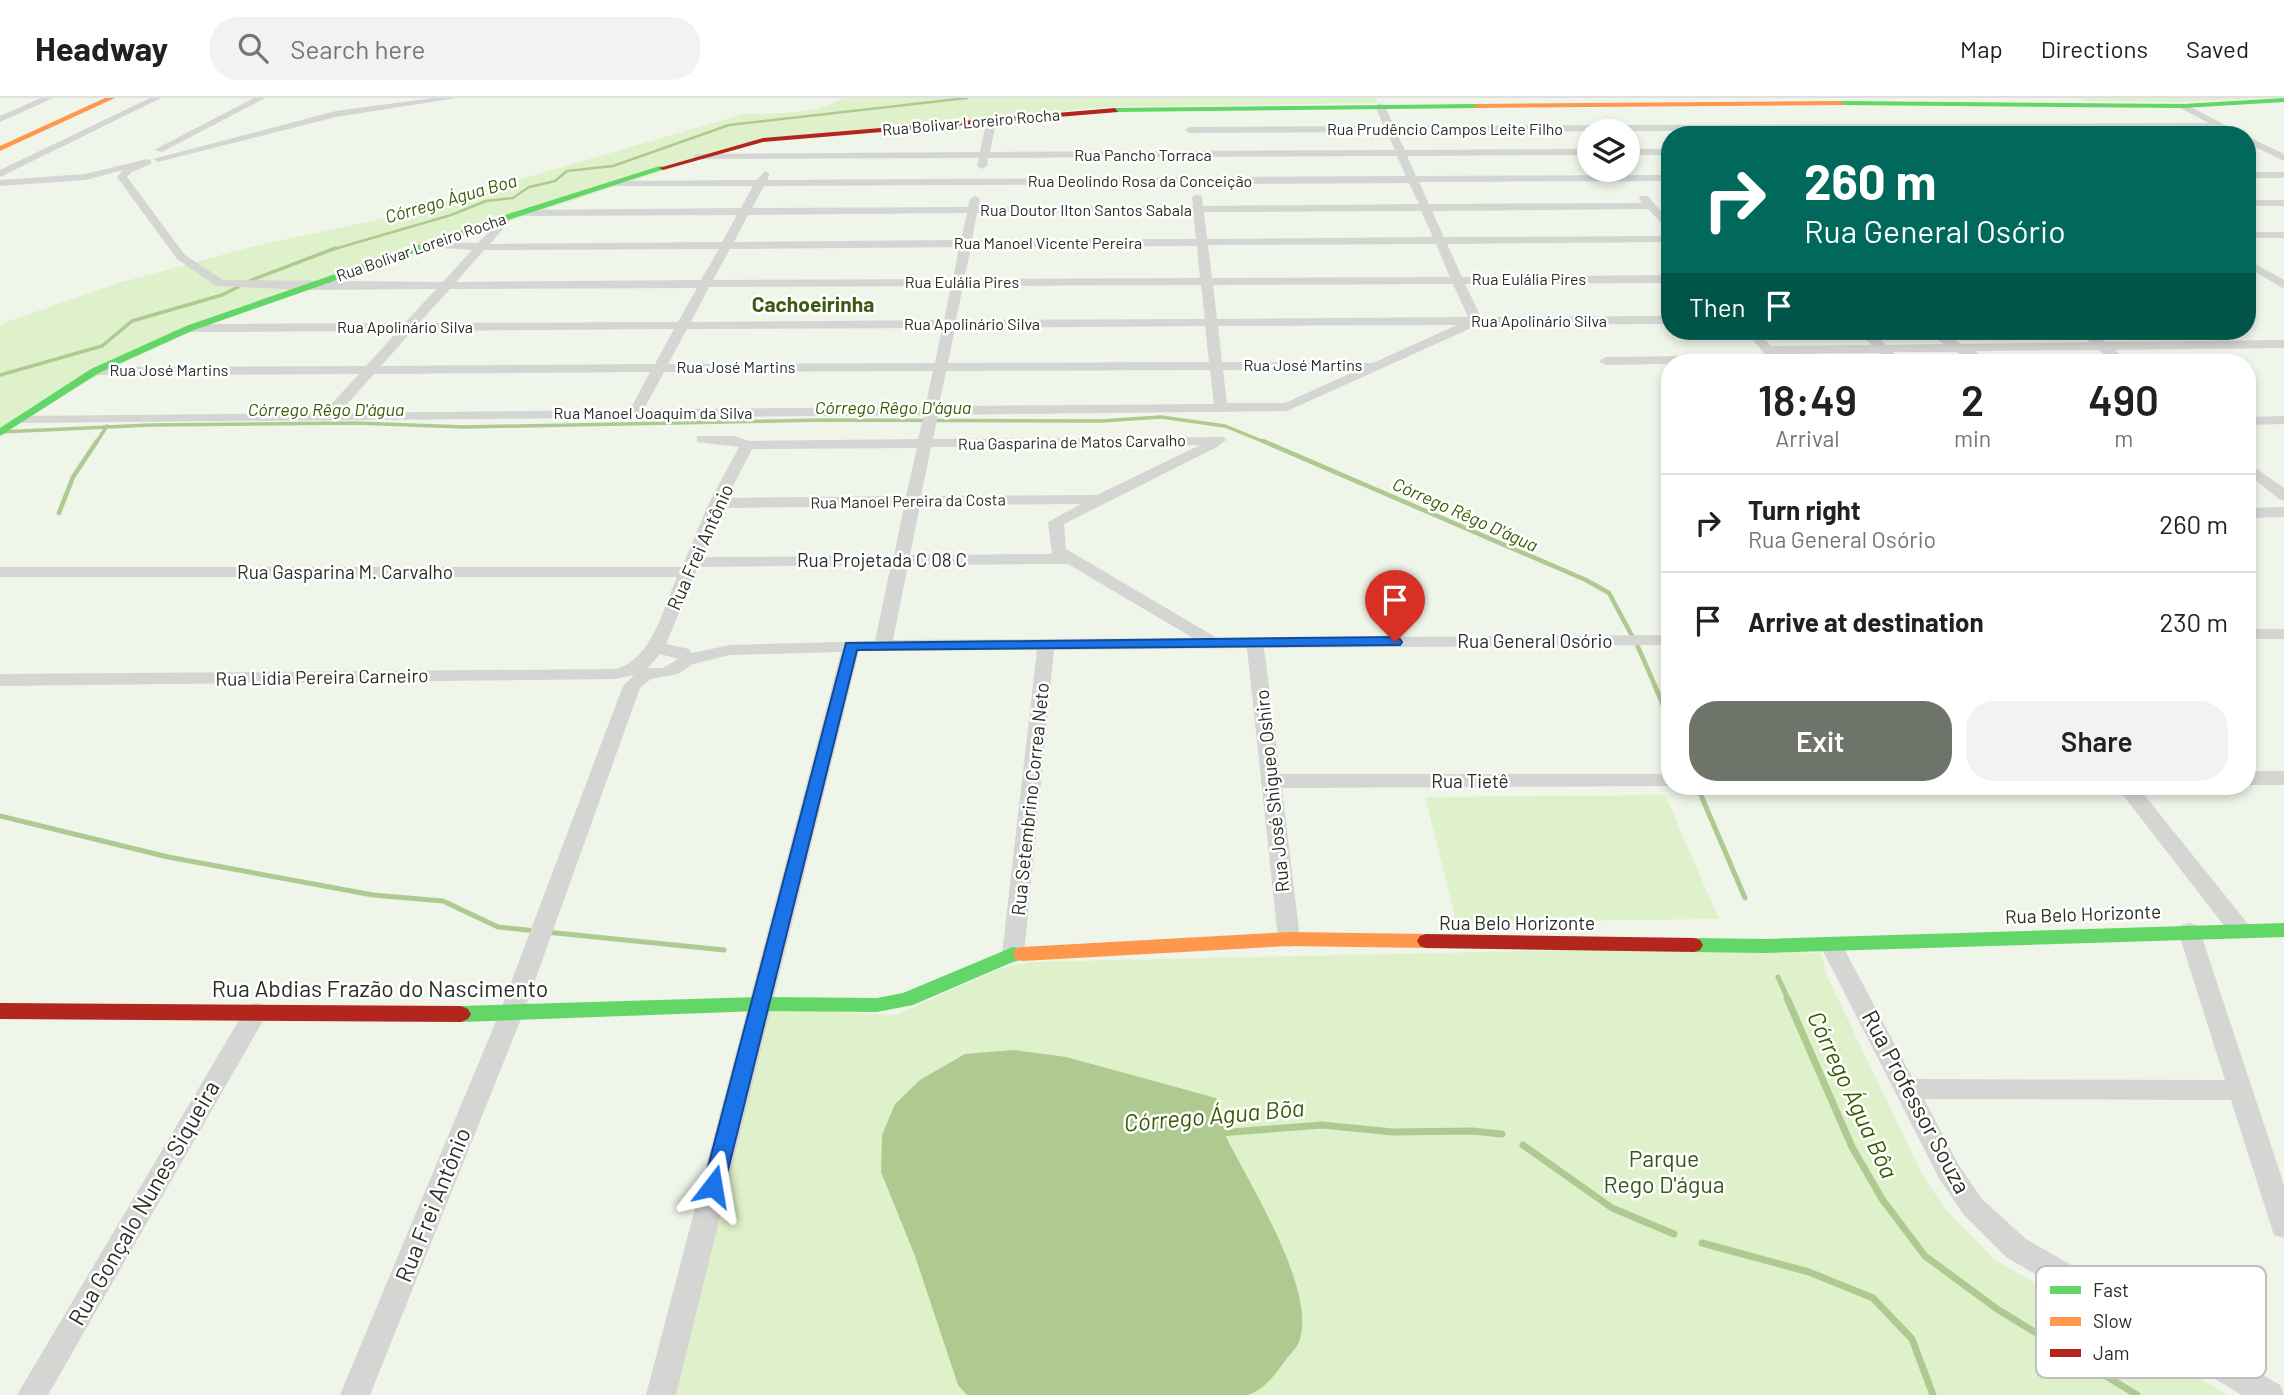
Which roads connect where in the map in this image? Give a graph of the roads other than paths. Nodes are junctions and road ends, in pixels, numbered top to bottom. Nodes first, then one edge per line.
1 (49, 98) edge
2 (87, 98) edge
3 (111, 98) edge
4 (157, 98) edge
5 (261, 98) edge
6 (361, 98) edge
7 (452, 98) edge
8 (440, 99) edge
9 (2284, 100) edge
10 (1989, 102) edge
11 (1380, 106) junction
12 (2183, 106) junction
13 (1187, 107) junction
14 (331, 116) junction
15 (0, 119) edge
16 (1868, 119) dead end
17 (1720, 120) edge
18 (991, 122) junction
19 (2121, 125) joint
20 (1855, 126) edge
21 (1877, 126) edge
22 (2029, 126) joint
23 (2221, 126) joint
24 (1390, 129) junction
25 (1190, 130) junction
26 (782, 138) junction
27 (0, 142) edge
28 (2256, 144) edge
29 (0, 149) edge
30 (2256, 149) edge
31 (2266, 149) junction
32 (1577, 152) edge
33 (1640, 152) edge
34 (1661, 152) edge
35 (1401, 153) junction
36 (772, 155) junction
37 (1192, 155) junction
38 (984, 156) junction
39 (697, 157) junction
40 (2284, 158) edge
41 (148, 160) junction
42 (0, 174) edge
43 (2284, 174) edge
44 (1577, 175) edge
45 (1640, 175) edge
46 (2256, 175) edge
47 (1661, 177) edge
48 (1413, 180) junction
49 (1195, 181) junction
50 (978, 182) junction
51 (1630, 182) edge
52 (0, 183) edge
53 (761, 183) junction
54 (610, 184) junction
55 (2256, 203) edge
56 (2284, 203) edge
57 (1650, 206) junction
58 (1425, 207) junction
59 (1199, 209) junction
60 (972, 211) junction
61 (746, 212) junction
62 (515, 215) junction
63 (1661, 219) edge
64 (2256, 235) edge
65 (2284, 235) edge
66 (1661, 239) edge
67 (1440, 240) junction
68 (1202, 242) junction
69 (965, 243) junction
70 (427, 244) junction
71 (728, 245) junction
72 (484, 247) junction
73 (2256, 267) edge
74 (2256, 278) edge
75 (2278, 278) edge
76 (1457, 279) junction
77 (1661, 279) edge
78 (1207, 281) junction
79 (957, 282) junction
80 (707, 284) junction
81 (449, 285) junction
82 (2284, 285) edge
83 (307, 286) junction
84 (1661, 320) edge
85 (1476, 321) junction
86 (1212, 323) junction
87 (949, 324) junction
88 (684, 325) junction
89 (410, 327) junction
90 (190, 328) junction
91 (1760, 340) edge
92 (1874, 340) edge
93 (1947, 340) edge
94 (2095, 340) edge
95 (2100, 344) junction
96 (2284, 344) edge
97 (1957, 346) junction
98 (1882, 348) junction
99 (1771, 354) edge
100 (1810, 354) edge
101 (1888, 354) edge
102 (1970, 354) edge
103 (2112, 354) edge
104 (1661, 360) edge
105 (1606, 361) dead end
106 (1216, 365) junction
107 (1377, 365) junction
108 (940, 366) junction
109 (660, 368) junction
110 (372, 369) junction
111 (95, 370) junction
112 (1221, 408) junction
113 (635, 413) junction
114 (328, 416) junction
115 (2284, 420) edge
116 (2256, 421) edge
117 (928, 424) junction
118 (9, 427) edge
119 (702, 439) dead end
120 (747, 445) junction
121 (2256, 473) edge
122 (2284, 496) edge
123 (1098, 499) junction
124 (911, 501) junction
125 (717, 503) junction
126 (2284, 512) edge
127 (2256, 513) edge
128 (1070, 559) junction
129 (900, 560) junction
130 (692, 567) junction
131 (0, 572) edge
132 (2256, 634) edge
133 (2284, 634) edge
134 (1661, 640) edge
135 (1213, 643) junction
136 (1255, 643) junction
137 (1046, 644) junction
138 (851, 646) junction
139 (883, 646) junction
140 (654, 649) junction
141 (687, 660) junction
142 (642, 671) junction
143 (2, 680) edge
144 (2256, 778) edge
145 (2284, 778) edge
146 (1271, 781) junction
147 (1661, 781) edge
148 (2133, 795) edge
149 (2240, 930) junction
150 (2284, 930) edge
151 (2189, 931) junction
152 (1289, 939) junction
153 (1831, 945) junction
154 (1013, 954) junction
155 (760, 1004) junction
156 (256, 1012) junction
157 (2, 1014) edge
158 (511, 1014) junction
159 (1908, 1088) junction
160 (2242, 1090) junction
161 (2284, 1226) edge
162 (2047, 1266) edge
163 (2241, 1378) edge
164 (32, 1395) edge
165 (355, 1395) edge
166 (661, 1395) edge
167 (2270, 1395) edge

1 - 15 street
2 - 27 main road
3 - 29 main road
4 - 42 street
5 - 41 street
6 - 14 street
7 - 8 street
8 - 14 street
9 - 12 main road, Rua Bolivar Loreiro Rocha
10 - 12 main road, Rua Bolivar Loreiro Rocha
10 - 17 main road, Rua Bolivar Loreiro Rocha
10 - 22 street
11 - 13 main road, Rua Bolivar Loreiro Rocha
11 - 17 main road, Rua Bolivar Loreiro Rocha
11 - 24 street
12 - 23 street
13 - 18 main road, Rua Bolivar Loreiro Rocha
13 - 25 street
14 - 41 street
16 - 21 street
17 - 20 street, Rua Prudêncio Campos Leite Filho
17 - 24 street, Rua Prudêncio Campos Leite Filho
18 - 26 main road, Rua Bolivar Loreiro Rocha
18 - 38 street
19 - 22 street, Rua Prudêncio Campos Leite Filho
19 - 23 street, Rua Prudêncio Campos Leite Filho
24 - 25 street, Rua Prudêncio Campos Leite Filho
24 - 35 street
25 - 37 street
26 - 36 street
26 - 39 main road, Rua Bolivar Loreiro Rocha
28 - 31 street
30 - 31 street
31 - 40 street
32 - 35 street, Rua Pancho Torraca
33 - 34 street
35 - 37 street, Rua Pancho Torraca
35 - 48 street
36 - 38 street, Rua Pancho Torraca
36 - 39 street, Rua Pancho Torraca
36 - 53 street
37 - 38 street, Rua Pancho Torraca
37 - 49 street
38 - 50 street
39 - 54 main road, Rua Bolivar Loreiro Rocha
41 - 52 street
41 - 83 street, Rua Eulália Pires
43 - 46 street
44 - 48 street, Rua Deolindo Rosa da Conceição
45 - 47 street, Rua Deolindo Rosa da Conceição
48 - 49 street, Rua Deolindo Rosa da Conceição
48 - 58 street
49 - 50 street, Rua Deolindo Rosa da Conceição
49 - 59 street
50 - 53 street, Rua Deolindo Rosa da Conceição
50 - 60 street
51 - 57 street
53 - 54 street, Rua Deolindo Rosa da Conceição
53 - 61 street
54 - 62 main road, Rua Bolivar Loreiro Rocha
55 - 56 street
57 - 58 street, Rua Doutor Ilton Santos Sabala
57 - 63 street
58 - 59 street, Rua Doutor Ilton Santos Sabala
58 - 67 street
59 - 60 street, Rua Doutor Ilton Santos Sabala
59 - 68 street
60 - 61 street, Rua Doutor Ilton Santos Sabala
60 - 69 street
61 - 62 street, Rua Doutor Ilton Santos Sabala
61 - 71 street
62 - 70 main road, Rua Bolivar Loreiro Rocha
62 - 72 street
64 - 65 street
66 - 67 street, Rua Manoel Vicente Pereira
67 - 68 street, Rua Manoel Vicente Pereira
67 - 76 street
68 - 69 street, Rua Manoel Vicente Pereira
68 - 78 street
69 - 71 street, Rua Manoel Vicente Pereira
69 - 79 street
70 - 72 street, Rua Manoel Vicente Pereira
70 - 83 main road, Rua Bolivar Loreiro Rocha
71 - 72 street, Rua Manoel Vicente Pereira
71 - 80 street
72 - 81 street
73 - 75 street
74 - 75 street
75 - 82 street
76 - 77 street, Rua Eulália Pires
76 - 78 street, Rua Eulália Pires
76 - 85 street
78 - 79 street, Rua Eulália Pires
78 - 86 street
79 - 80 street, Rua Eulália Pires
79 - 87 street
80 - 81 street, Rua Eulália Pires
80 - 88 street
81 - 83 street, Rua Eulália Pires
81 - 89 street
83 - 90 main road, Rua Bolivar Loreiro Rocha
84 - 85 street, Rua Apolinário Silva
85 - 86 street, Rua Apolinário Silva
85 - 107 street
86 - 87 street, Rua Apolinário Silva
86 - 106 street
87 - 88 street, Rua Apolinário Silva
87 - 108 street
88 - 89 street, Rua Apolinário Silva
88 - 109 street
89 - 90 street, Rua Apolinário Silva
89 - 110 street
90 - 111 main road, Rua Bolivar Loreiro Rocha
91 - 99 street
92 - 98 street
93 - 97 street
94 - 95 street
95 - 96 street
95 - 97 street
95 - 103 street
97 - 98 street
97 - 102 street
98 - 100 street
98 - 101 street
104 - 105 street
106 - 107 street, Rua José Martins
106 - 108 street, Rua José Martins
106 - 112 street
107 - 112 street, Rua Manoel Joaquim da Silva
108 - 109 street, Rua José Martins
108 - 117 street
109 - 110 street, Rua José Martins
109 - 113 street
110 - 111 street, Rua José Martins
110 - 114 street
111 - 118 main road, Rua Bolivar Loreiro Rocha
112 - 117 street, Rua Manoel Joaquim da Silva
113 - 114 street, Rua Manoel Joaquim da Silva
113 - 117 street, Rua Manoel Joaquim da Silva
114 - 118 street, Rua Manoel Joaquim da Silva
115 - 116 street
117 - 120 street, Rua Manoel Joaquim da Silva
117 - 123 street, Rua Gasparina de Matos Carvalho
117 - 124 street
119 - 120 street, Rua Manoel Joaquim da Silva
120 - 125 street, Rua Frei Antônio
121 - 122 street
123 - 124 street, Rua Manoel Pereira da Costa
123 - 128 street
124 - 125 street, Rua Manoel Pereira da Costa
124 - 129 street
125 - 130 street, Rua Frei Antônio
126 - 127 street
128 - 129 street, Rua Projetada C 08 C
128 - 135 street
129 - 130 street, Rua Projetada C 08 C
129 - 139 street
130 - 131 street, Rua Gasparina M. Carvalho
130 - 140 street, Rua Frei Antônio
132 - 133 street
134 - 136 street, Rua General Osório
135 - 136 street, Rua General Osório
135 - 137 street, Rua General Osório
136 - 146 street, Rua José Shigueo Oshiro
137 - 139 street, Rua General Osório
137 - 154 street, Rua Setembrino Correa Neto
138 - 139 street, Rua General Osório
138 - 141 street, Rua General Osório
138 - 155 street
140 - 141 street
140 - 142 street, Rua Frei Antônio
141 - 142 street, Rua Lidia Pereira Carneiro
142 - 143 street, Rua Lidia Pereira Carneiro
142 - 158 street, Rua Frei Antônio
144 - 145 street
146 - 147 street, Rua Tietê
146 - 152 street, Rua José Shigueo Oshiro
148 - 149 street
149 - 150 main road, Rua Belo Horizonte
149 - 151 main road, Rua Belo Horizonte
151 - 153 main road, Rua Belo Horizonte
151 - 160 street
152 - 153 main road, Rua Belo Horizonte
152 - 154 main road, Rua Belo Horizonte
153 - 159 street, Rua Professor Souza
154 - 155 main road, Rua Belo Horizonte
155 - 158 main road, Rua Abdias Frazão do Nascimento
155 - 166 street
156 - 157 main road, Rua Abdias Frazão do Nascimento
156 - 158 main road, Rua Abdias Frazão do Nascimento
156 - 164 street, Rua Gonçalo Nunes Siqueira
158 - 165 street, Rua Frei Antônio
159 - 160 street
159 - 162 street, Rua Professor Souza
160 - 161 street
163 - 167 street, Rua Professor Souza

